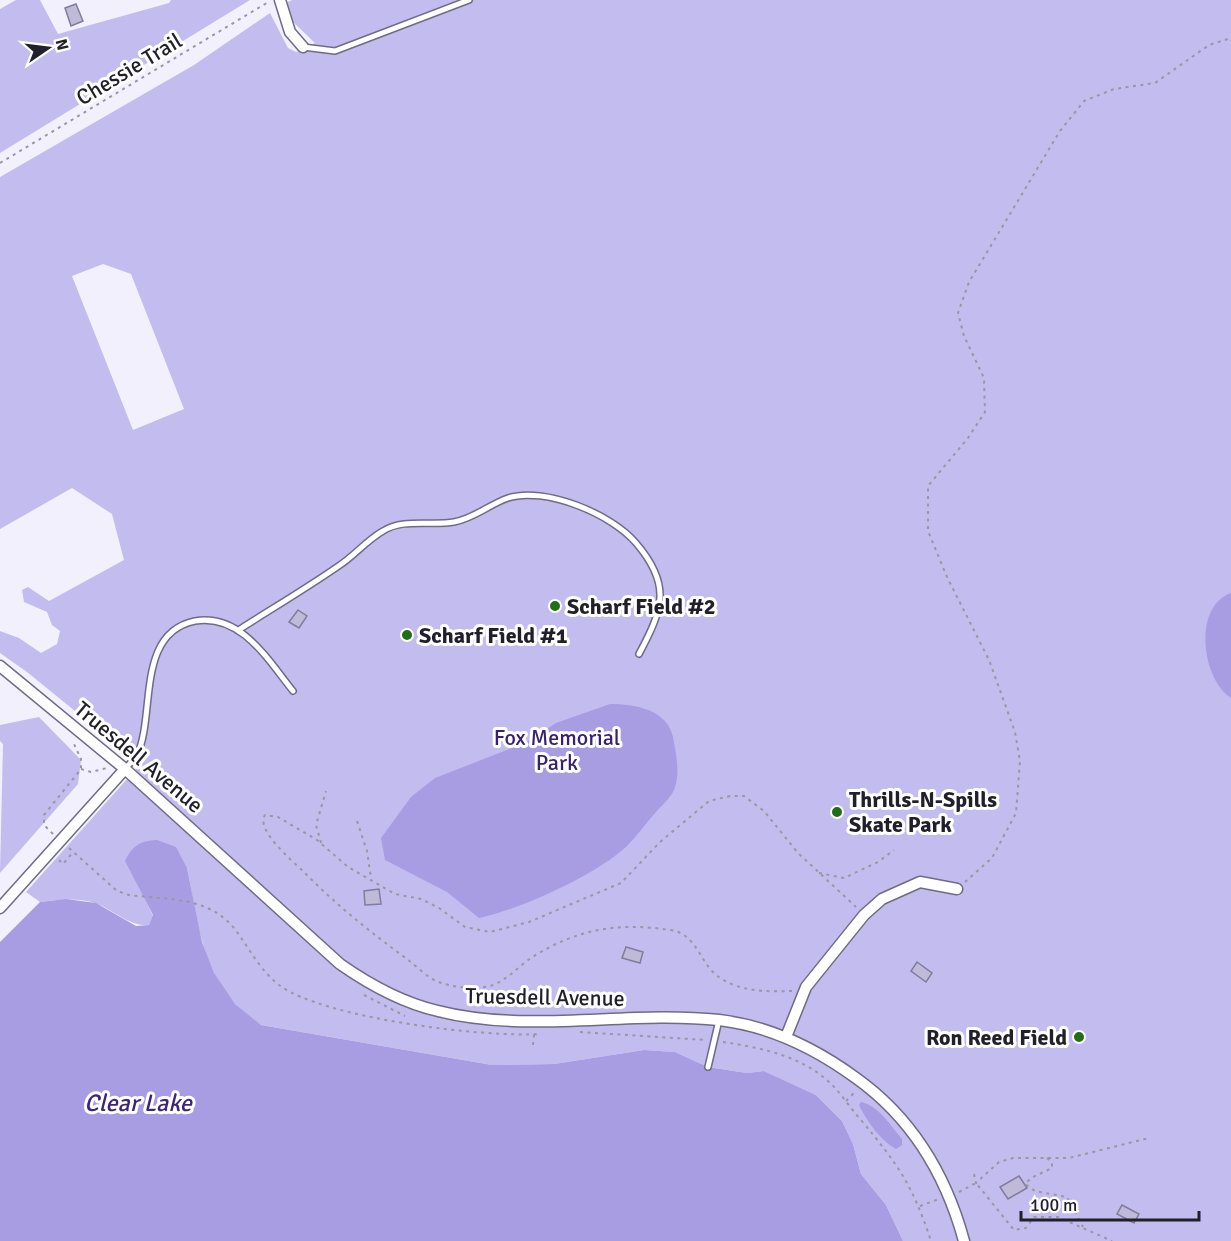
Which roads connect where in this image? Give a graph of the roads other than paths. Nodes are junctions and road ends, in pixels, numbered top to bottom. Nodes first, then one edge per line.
1 (280, 0) edge
2 (469, 0) edge
3 (303, 47) joint
4 (240, 630) junction
5 (639, 654) dead end
6 (0, 666) edge
7 (293, 691) dead end
8 (125, 769) junction
9 (957, 889) road end
10 (0, 908) edge
11 (719, 1020) junction
12 (786, 1037) junction
13 (708, 1067) dead end
14 (964, 1241) edge

1 - 3 street
2 - 3 lane
4 - 5 lane
4 - 7 lane
4 - 8 lane
6 - 8 street, Truesdell Avenue
8 - 10 street
8 - 11 street, Truesdell Avenue
9 - 12 street
11 - 12 street, Truesdell Avenue
11 - 13 lane
12 - 14 street, Truesdell Avenue

